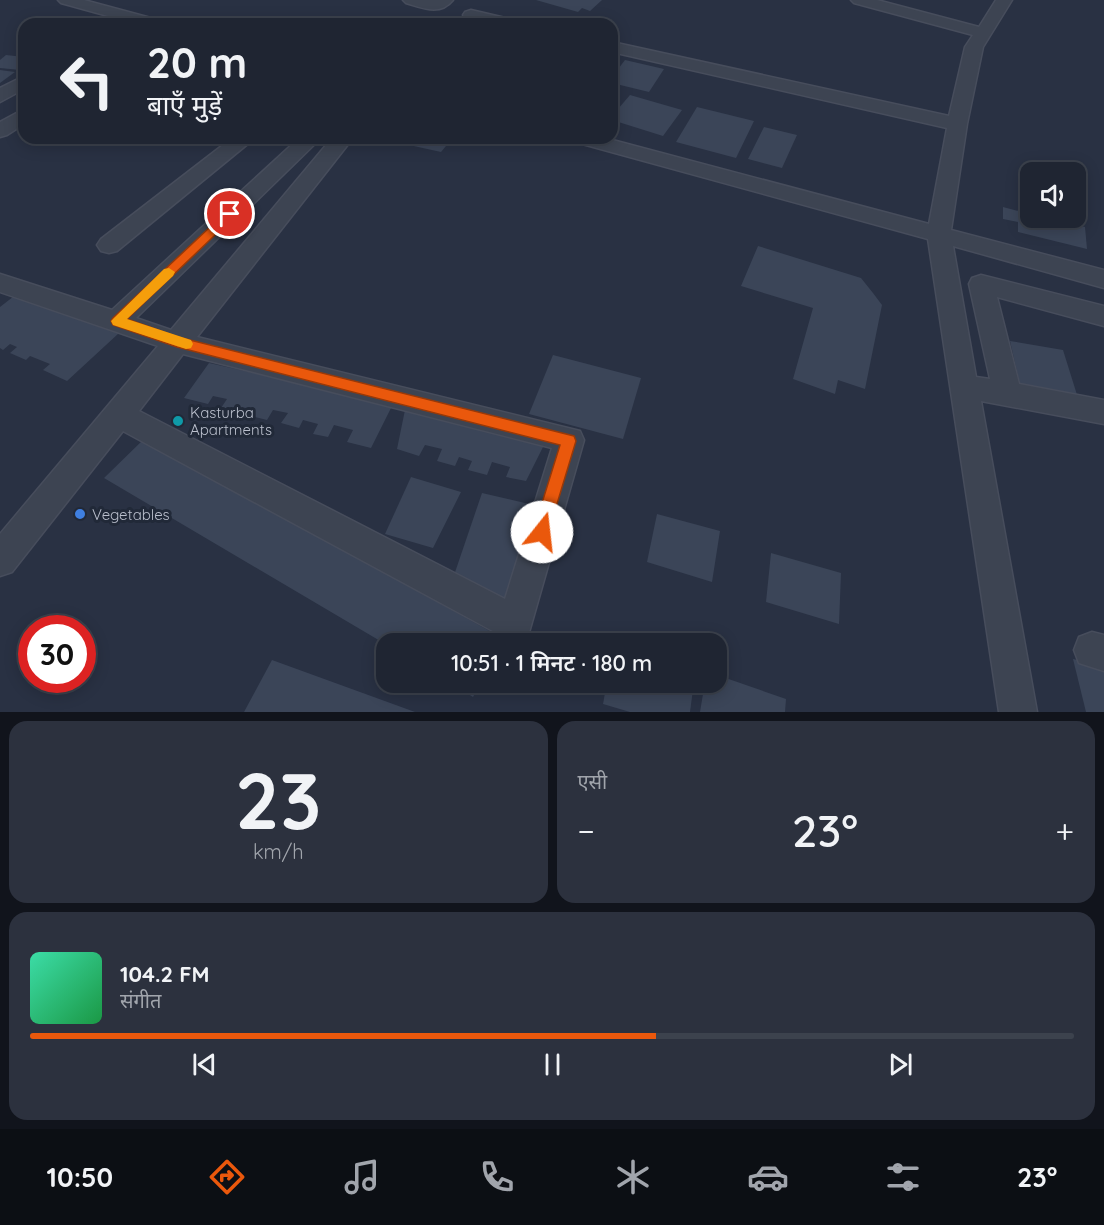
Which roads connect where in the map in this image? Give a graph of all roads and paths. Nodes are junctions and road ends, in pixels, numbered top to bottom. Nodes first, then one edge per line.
1 (66, 0) edge
2 (411, 0) edge
3 (445, 0) edge
4 (490, 0) edge
5 (859, 0) edge
6 (1004, 0) edge
7 (134, 18) edge
8 (467, 18) edge
9 (983, 33) junction
10 (618, 47) edge
11 (18, 85) edge
12 (0, 96) edge
13 (18, 119) edge
14 (957, 124) junction
15 (0, 131) edge
16 (237, 144) edge
17 (305, 144) edge
18 (338, 144) edge
19 (604, 144) edge
20 (939, 234) junction
21 (110, 245) dead end
22 (1104, 279) edge
23 (0, 283) edge
24 (1104, 316) edge
25 (117, 321) junction
26 (177, 342) junction
27 (964, 386) junction
28 (1007, 394) junction
29 (1104, 412) edge
30 (118, 414) junction
31 (0, 560) edge
32 (1018, 712) edge

1 - 7 street
2 - 3 street
4 - 8 street
5 - 9 street
6 - 9 street
9 - 14 street
10 - 14 street
11 - 12 street
13 - 15 street
14 - 20 street
16 - 21 street
17 - 25 street
18 - 26 street
19 - 20 street
20 - 22 street
20 - 27 street
23 - 25 street
24 - 28 street
25 - 26 street
26 - 30 street
26 - 30 street
27 - 28 street
27 - 32 street
28 - 29 street
30 - 31 street

